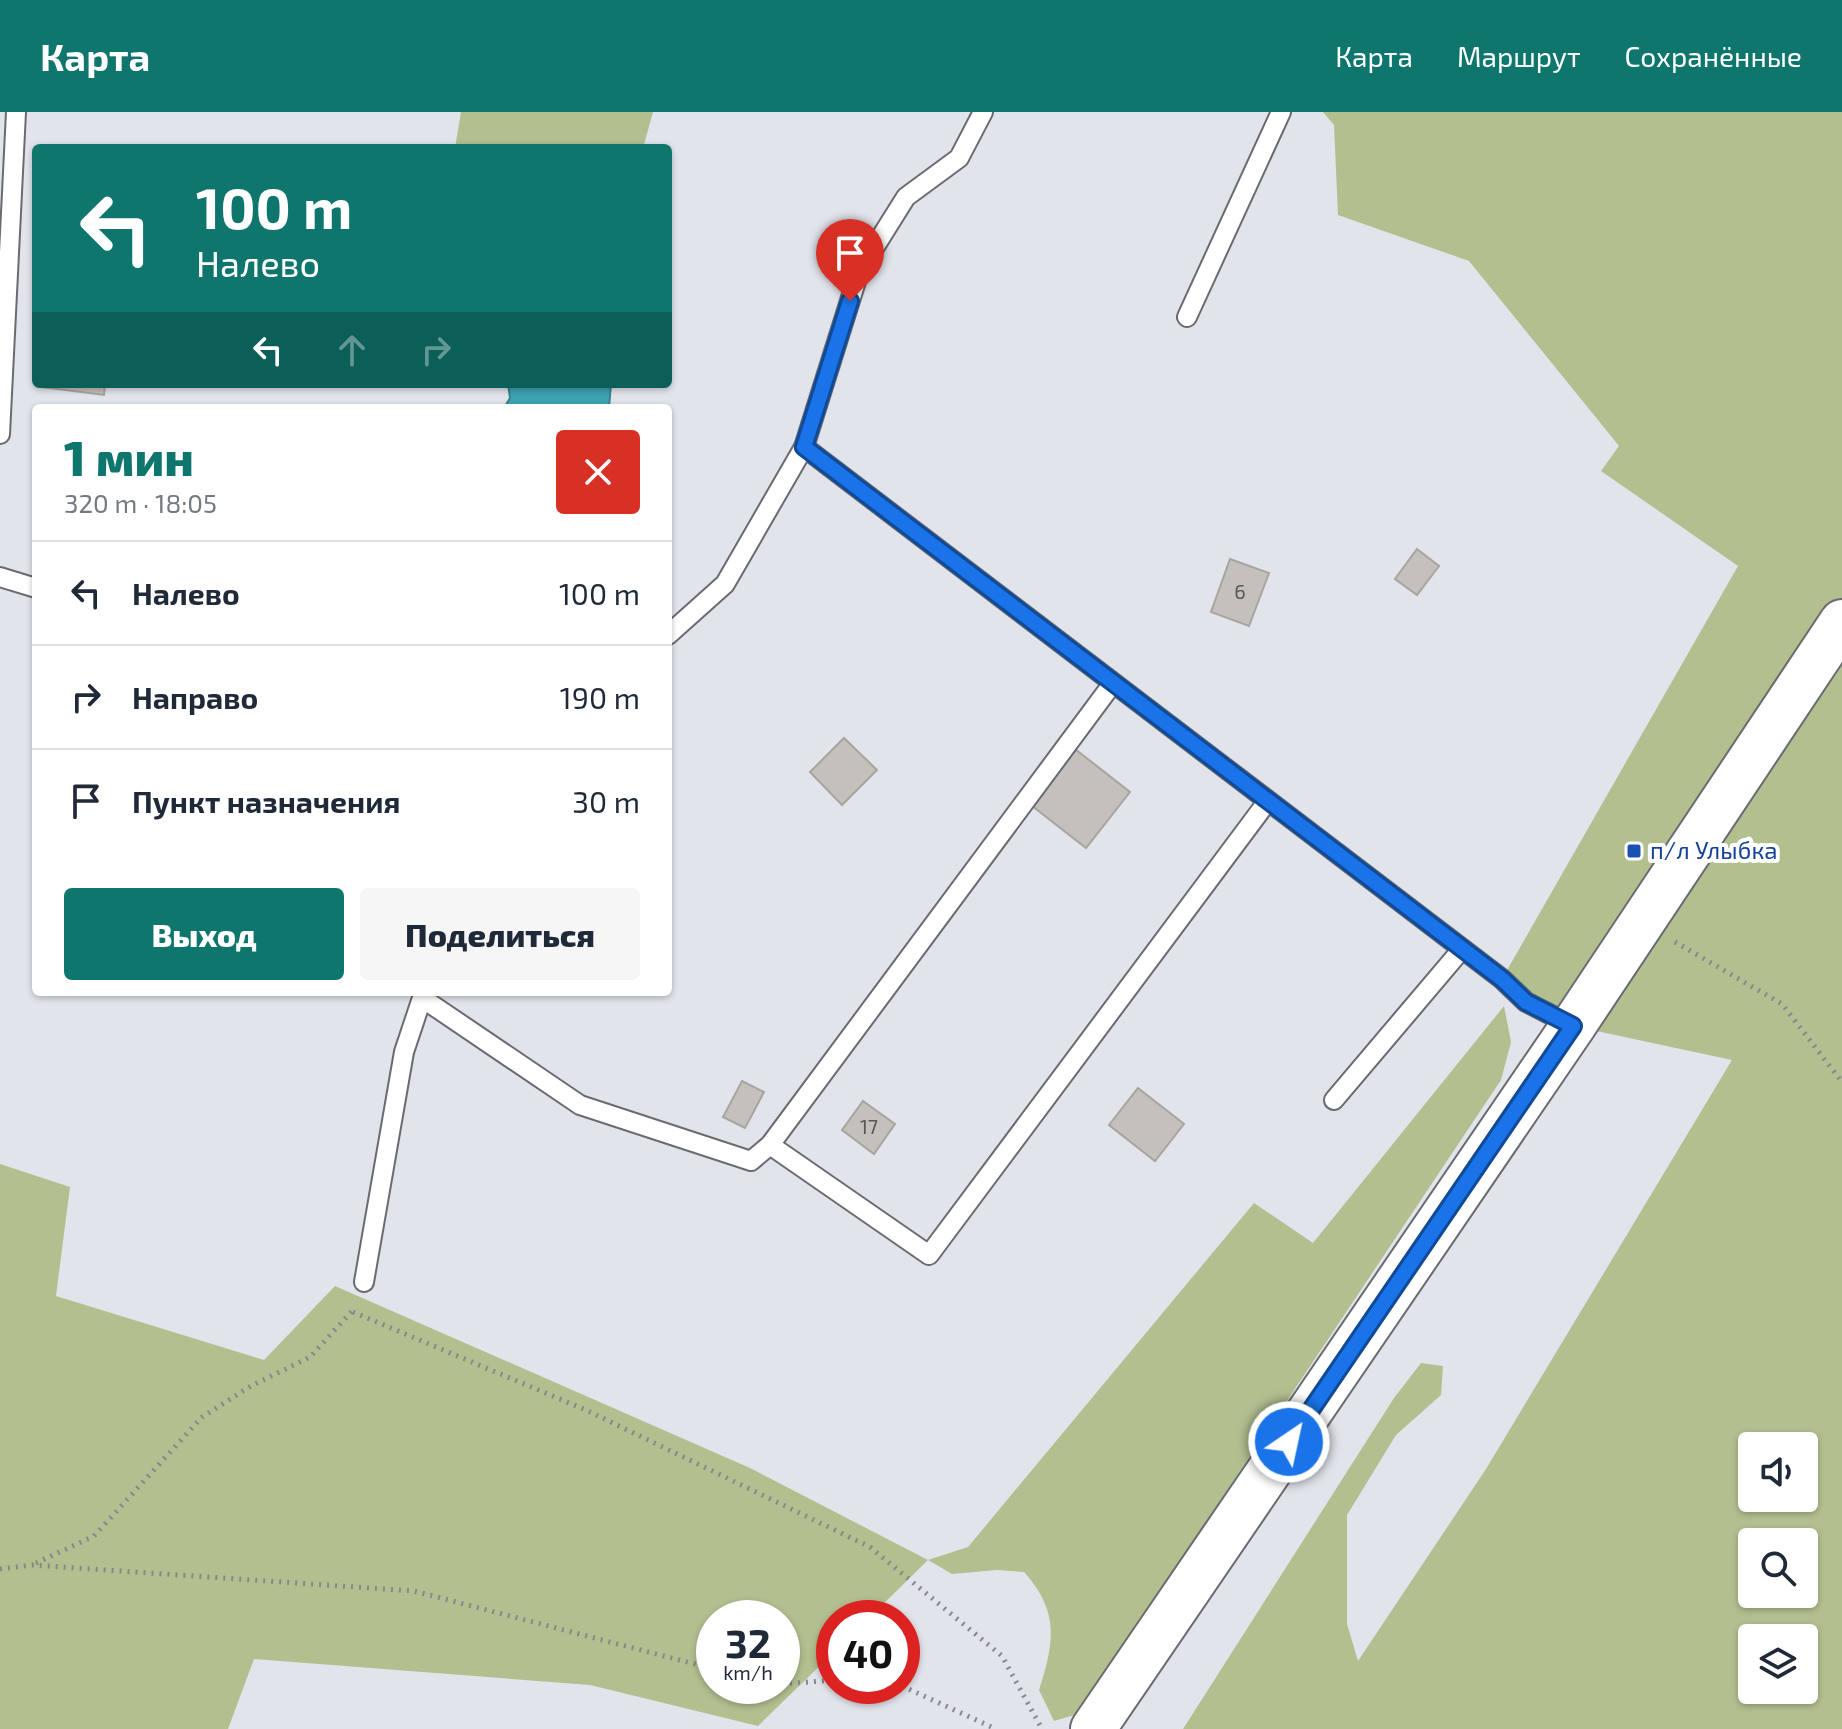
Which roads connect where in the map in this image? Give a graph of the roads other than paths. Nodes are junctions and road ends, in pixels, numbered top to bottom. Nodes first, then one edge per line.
1 (16, 112) edge
2 (983, 112) edge
3 (1281, 112) edge
4 (1187, 317) dead end
5 (0, 434) edge
6 (804, 447) junction
7 (0, 577) edge
8 (32, 587) edge
9 (1842, 622) edge
10 (672, 631) edge
11 (1113, 683) junction
12 (1267, 802) junction
13 (1462, 949) junction
14 (423, 996) edge
15 (424, 996) edge
16 (1573, 1026) junction
17 (1334, 1100) dead end
18 (770, 1145) junction
19 (364, 1282) road end
20 (1093, 1729) edge

1 - 5 lane
2 - 6 lane
3 - 4 lane
6 - 10 lane
6 - 11 lane
7 - 8 lane
9 - 16 street
11 - 12 lane
11 - 18 lane
12 - 13 lane
12 - 18 lane
13 - 16 lane
13 - 17 lane
14 - 19 lane
15 - 18 lane
16 - 20 street

